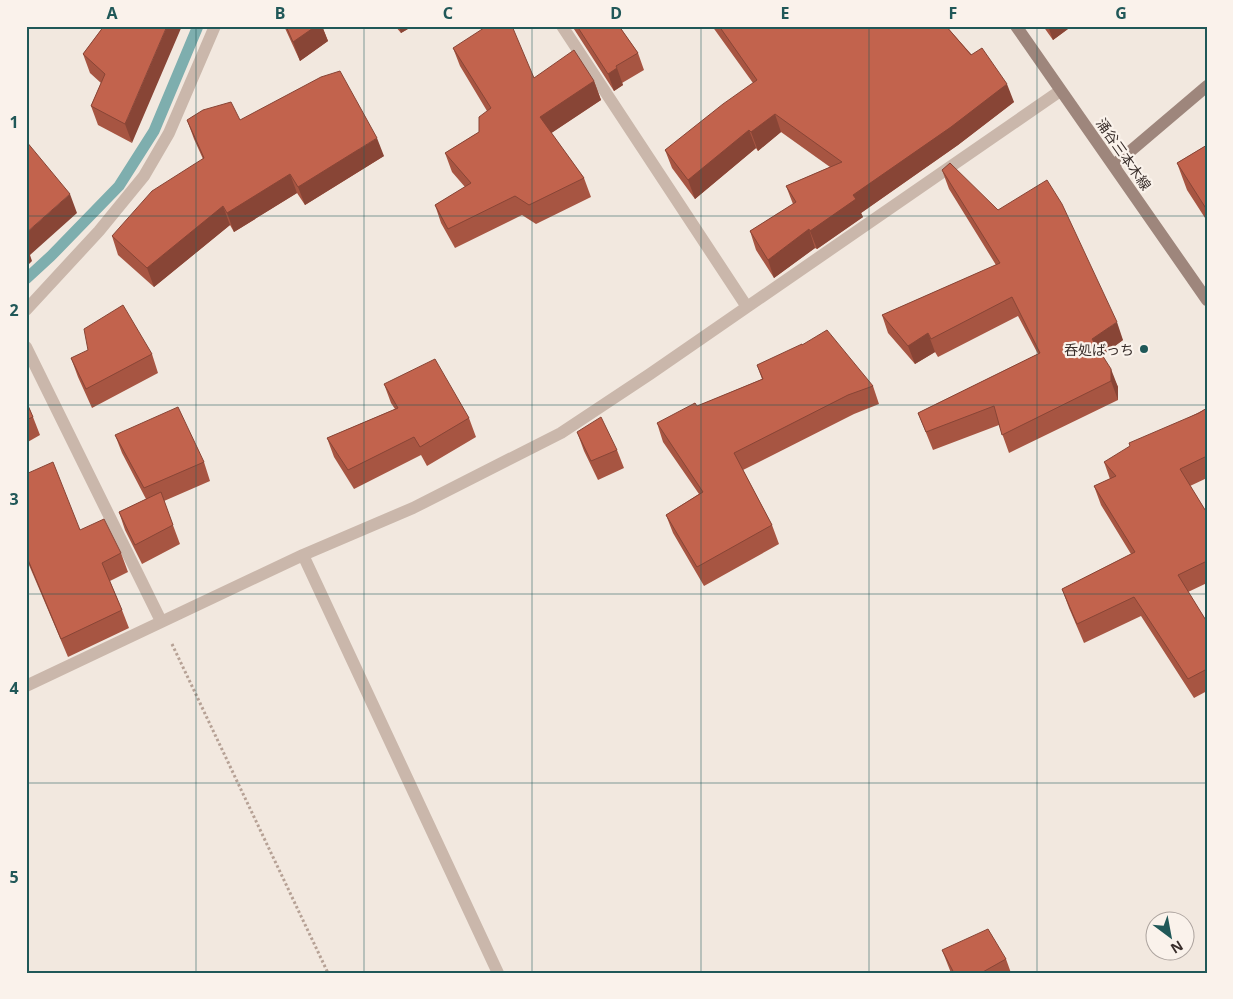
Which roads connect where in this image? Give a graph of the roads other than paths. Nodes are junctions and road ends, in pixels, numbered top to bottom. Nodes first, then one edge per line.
1 (216, 26) edge
2 (562, 26) edge
3 (1016, 26) edge
4 (1207, 86) edge
5 (1060, 91) junction
6 (1114, 165) junction
7 (1207, 300) edge
8 (747, 307) junction
9 (26, 310) edge
10 (26, 346) edge
11 (302, 555) junction
12 (161, 621) junction
13 (26, 686) edge
14 (498, 973) edge

1 - 9 street
2 - 8 street
3 - 5 main road, 涌谷三本木線
4 - 6 main road
5 - 6 main road, 涌谷三本木線
5 - 8 street
6 - 7 main road, 涌谷三本木線
8 - 11 street
10 - 12 street
11 - 12 street
11 - 14 street
12 - 13 street

